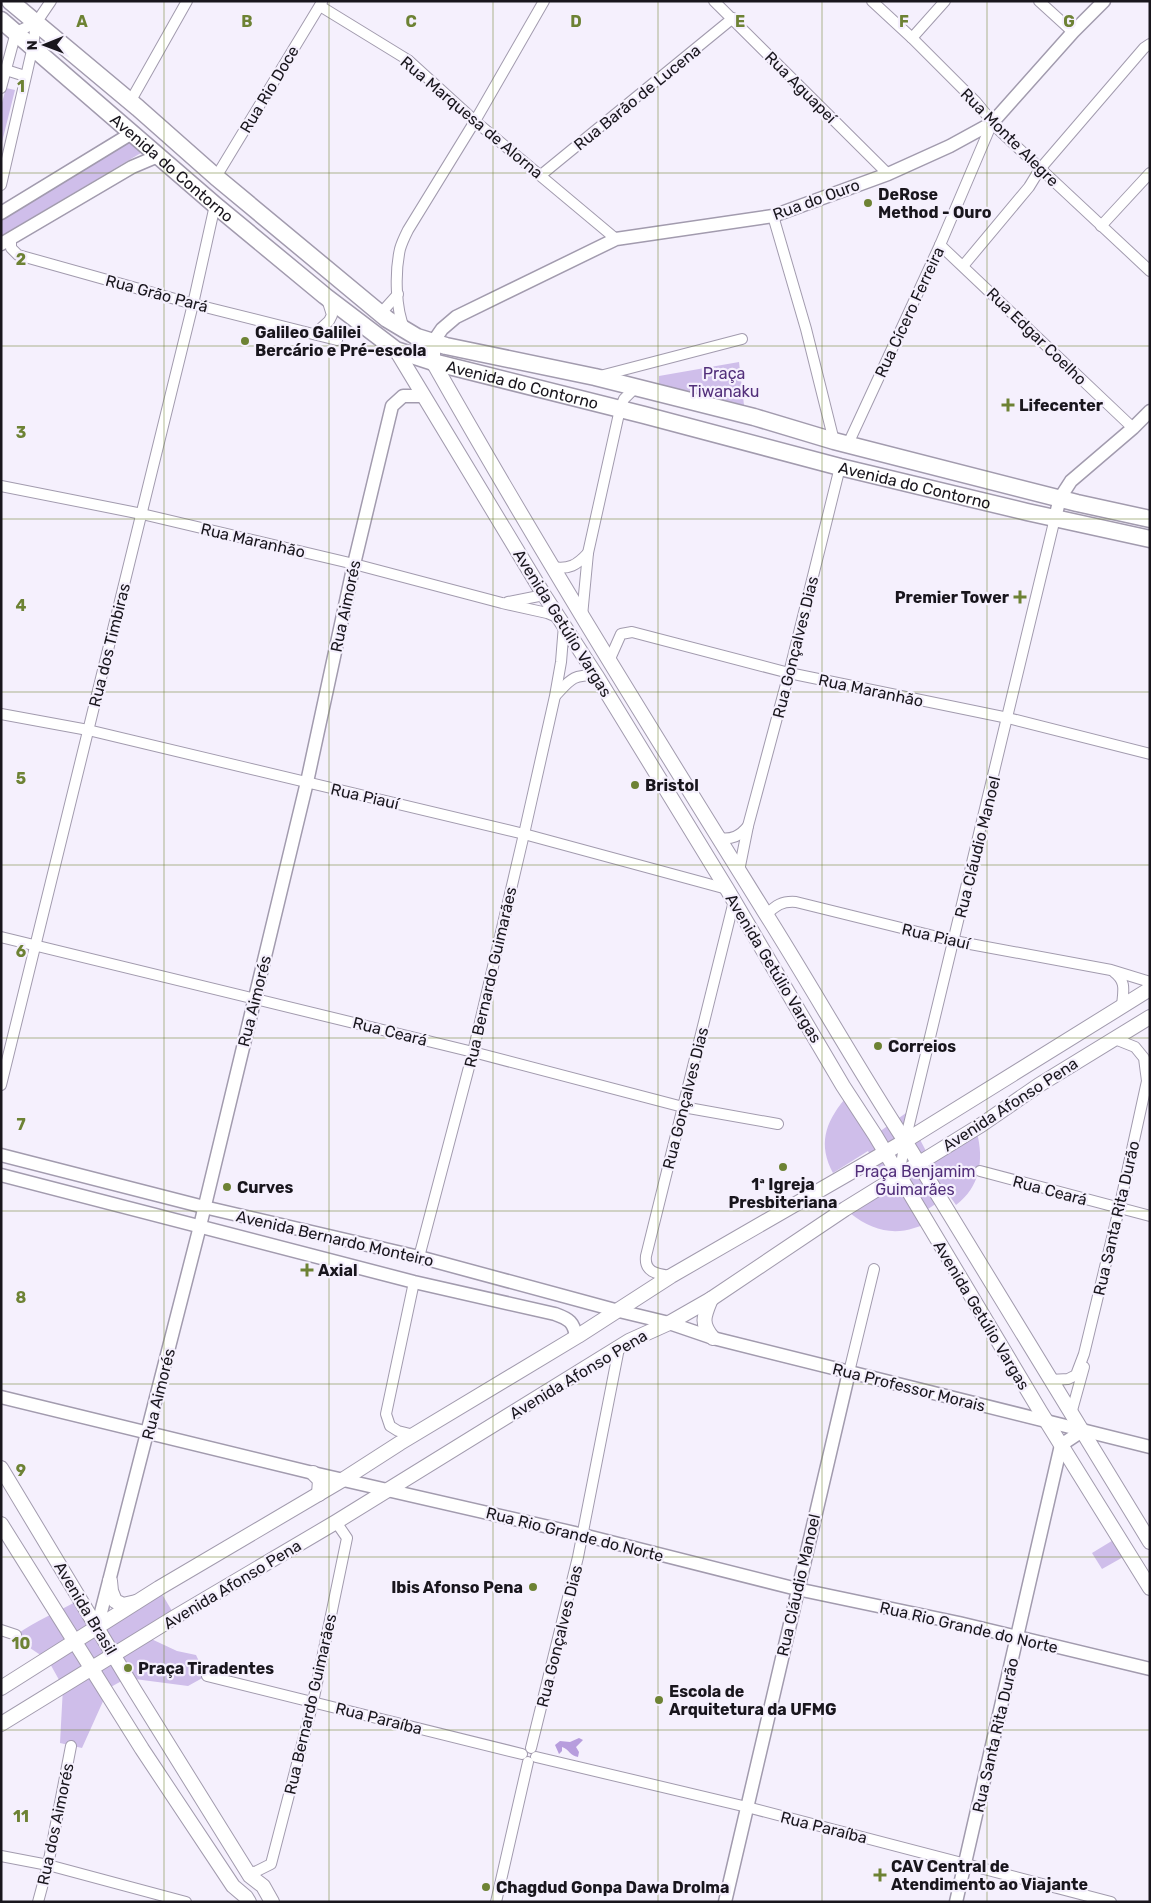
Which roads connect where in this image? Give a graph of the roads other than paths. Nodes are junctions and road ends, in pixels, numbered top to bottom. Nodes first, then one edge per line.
1 (10, 1) edge
2 (51, 1) edge
3 (187, 1) edge
4 (544, 1) edge
5 (714, 1) edge
6 (872, 1) edge
7 (945, 1) edge
8 (1039, 1) edge
9 (1104, 1) edge
10 (321, 4) edge
11 (733, 18) junction
12 (1, 20) edge
13 (36, 23) junction
14 (16, 32) junction
15 (1073, 32) junction
16 (912, 38) junction
17 (1150, 44) edge
18 (33, 46) junction
19 (6, 70) junction
20 (25, 76) junction
21 (1, 88) edge
22 (130, 102) junction
23 (476, 121) junction
24 (992, 123) junction
25 (132, 133) junction
26 (158, 156) junction
27 (1040, 169) junction
28 (211, 173) junction
29 (1150, 173) edge
30 (888, 174) junction
31 (541, 175) junction
32 (1, 186) edge
33 (215, 206) junction
34 (1, 213) edge
35 (773, 216) junction
36 (1101, 226) junction
37 (616, 239) junction
38 (6, 241) edge
39 (940, 244) junction
40 (963, 266) junction
41 (1150, 271) edge
42 (398, 294) junction
43 (325, 296) junction
44 (193, 304) junction
45 (381, 313) junction
46 (405, 331) junction
47 (316, 333) junction
48 (742, 339) dead end
49 (338, 340) dead end
50 (433, 342) junction
51 (396, 350) junction
52 (433, 362) junction
53 (595, 377) junction
54 (636, 387) junction
55 (424, 396) junction
56 (620, 409) junction
57 (1150, 411) edge
58 (1134, 428) junction
59 (841, 443) junction
60 (840, 467) junction
61 (1, 486) edge
62 (1060, 498) junction
63 (142, 514) junction
64 (1055, 518) junction
65 (1150, 519) edge
66 (1150, 538) edge
67 (588, 553) junction
68 (354, 564) junction
69 (552, 567) junction
70 (544, 595) junction
71 (502, 604) junction
72 (582, 617) junction
73 (562, 622) junction
74 (579, 649) junction
75 (609, 661) junction
76 (788, 673) junction
77 (596, 675) junction
78 (555, 696) junction
79 (1, 714) edge
80 (1008, 718) junction
81 (88, 730) junction
82 (1150, 754) edge
83 (307, 782) junction
84 (748, 826) junction
85 (524, 834) junction
86 (718, 838) junction
87 (739, 871) junction
88 (727, 889) junction
89 (734, 901) junction
90 (766, 915) junction
91 (1, 937) edge
92 (954, 941) junction
93 (36, 945) junction
94 (1111, 970) junction
95 (1150, 982) edge
96 (1150, 989) edge
97 (255, 998) junction
98 (1122, 1006) junction
99 (1150, 1017) edge
100 (1115, 1039) junction
101 (473, 1052) junction
102 (1, 1085) edge
103 (683, 1107) junction
104 (778, 1124) dead end
105 (905, 1141) junction
106 (885, 1152) junction
107 (1, 1156) edge
108 (918, 1164) junction
109 (980, 1171) dead end
110 (1, 1175) edge
111 (899, 1176) junction
112 (204, 1207) junction
113 (1119, 1209) junction
114 (1150, 1216) edge
115 (200, 1226) junction
116 (419, 1257) junction
117 (874, 1269) dead end
118 (671, 1276) junction
119 (414, 1282) junction
120 (560, 1294) junction
121 (711, 1300) junction
122 (616, 1310) junction
123 (555, 1314) junction
124 (669, 1323) junction
125 (576, 1337) junction
126 (713, 1338) junction
127 (619, 1348) junction
128 (1084, 1354) junction
129 (849, 1372) junction
130 (1050, 1380) junction
131 (1, 1397) edge
132 (1071, 1414) junction
133 (1047, 1422) junction
134 (1082, 1431) junction
135 (148, 1432) junction
136 (414, 1435) junction
137 (1062, 1445) junction
138 (1150, 1447) edge
139 (1, 1468) edge
140 (313, 1473) junction
141 (344, 1479) junction
142 (388, 1490) junction
143 (319, 1494) junction
144 (336, 1522) junction
145 (1, 1524) edge
146 (579, 1534) junction
147 (1150, 1542) edge
148 (110, 1581) junction
149 (1150, 1588) edge
150 (797, 1589) junction
151 (136, 1602) junction
152 (98, 1628) junction
153 (1, 1630) edge
154 (16, 1634) dead end
155 (1018, 1637) junction
156 (74, 1643) junction
157 (114, 1655) junction
158 (1150, 1668) edge
159 (92, 1670) junction
160 (207, 1676) dead end
161 (1, 1688) edge
162 (313, 1702) junction
163 (1, 1724) edge
164 (71, 1746) dead end
165 (530, 1755) junction
166 (747, 1807) junction
167 (1, 1856) edge
168 (965, 1863) junction
169 (48, 1865) junction
170 (249, 1874) junction
171 (247, 1899) edge
172 (38, 1902) edge
173 (186, 1902) edge
174 (272, 1902) edge
175 (496, 1902) edge
176 (725, 1902) edge
177 (956, 1902) edge
178 (1111, 1902) edge

1 - 13 main road, Avenida do Contorno
2 - 13 street
3 - 22 street
4 - 23 street
5 - 11 street, Rua Aguapeí
6 - 16 street, Rua Monte Alegre
7 - 16 street
8 - 15 street
9 - 15 street, Rua do Ouro
10 - 23 street, Rua Marquesa de Alorna
10 - 28 street, Rua Rio Doce
11 - 30 street, Rua Aguapeí
11 - 31 street, Rua Barão de Lucena
12 - 14 main road, Avenida do Contorno
13 - 14 street
13 - 18 street
13 - 22 main road, Avenida do Contorno
14 - 18 main road, Avenida do Contorno
14 - 19 street
15 - 24 street, Rua do Ouro
16 - 24 street, Rua Monte Alegre
17 - 27 street
18 - 20 street
18 - 25 main road, Avenida do Contorno
19 - 20 street
19 - 21 street
20 - 32 street
22 - 28 main road, Avenida do Contorno
23 - 31 street, Rua Marquesa de Alorna
23 - 42 street
24 - 27 street, Rua Monte Alegre
24 - 30 street, Rua do Ouro
24 - 39 street, Rua Cícero Ferreira
25 - 26 main road, Avenida do Contorno
25 - 28 main road
25 - 34 street
26 - 33 main road, Avenida do Contorno
26 - 38 street
27 - 36 street, Rua Monte Alegre
27 - 40 street
28 - 45 main road, Avenida do Contorno
29 - 36 street
30 - 35 street, Rua do Ouro
31 - 37 street, Rua Marquesa de Alorna
33 - 43 main road, Avenida do Contorno
33 - 44 street, Rua dos Timbiras
35 - 37 street, Rua do Ouro
35 - 59 street
36 - 41 street, Rua Monte Alegre
37 - 50 street, Rua do Ouro
38 - 44 street, Rua Grão Pará
39 - 40 street, Rua Edgar Coelho
39 - 59 street, Rua Cícero Ferreira
40 - 58 street, Rua Edgar Coelho
42 - 45 street
42 - 46 street
43 - 47 street
43 - 51 main road, Avenida do Contorno
44 - 47 street, Rua Grão Pará
44 - 63 street, Rua dos Timbiras
45 - 46 main road, Avenida do Contorno
46 - 50 main road, Avenida do Contorno
47 - 49 street, Rua Grão Pará
48 - 53 street
50 - 52 main road
50 - 53 main road, Avenida do Contorno
51 - 52 main road, Avenida do Contorno
51 - 55 main road, Avenida Getúlio Vargas
52 - 56 main road, Avenida do Contorno
52 - 69 main road, Avenida Getúlio Vargas
53 - 54 main road, Avenida do Contorno
54 - 56 street
54 - 59 main road, Avenida do Contorno
55 - 68 street, Rua Aimorés
55 - 70 main road, Avenida Getúlio Vargas
56 - 60 main road, Avenida do Contorno
56 - 67 street
57 - 58 street
58 - 62 street
59 - 62 main road, Avenida do Contorno
60 - 64 main road, Avenida do Contorno
60 - 76 street, Rua Gonçalves Dias
61 - 63 street, Rua Maranhão
62 - 64 street
62 - 65 main road, Avenida do Contorno
63 - 68 street, Rua Maranhão
63 - 81 street, Rua dos Timbiras
64 - 66 main road, Avenida do Contorno
64 - 80 street, Rua Cláudio Manoel
67 - 69 street
67 - 72 street
68 - 71 street, Rua Maranhão
68 - 83 street, Rua Aimorés
69 - 70 main road
69 - 72 main road, Avenida Getúlio Vargas
70 - 71 street, Rua Maranhão
70 - 73 main road, Avenida Getúlio Vargas
71 - 73 street, Rua Maranhão
72 - 74 main road
72 - 75 main road, Avenida Getúlio Vargas
73 - 74 main road, Avenida Getúlio Vargas
73 - 78 street, Rua Bernardo Guimarães
74 - 77 main road, Avenida Getúlio Vargas
75 - 76 street, Rua Maranhão
75 - 86 main road, Avenida Getúlio Vargas
76 - 80 street, Rua Maranhão
76 - 84 street, Rua Gonçalves Dias
77 - 78 street
77 - 88 main road, Avenida Getúlio Vargas
78 - 85 street, Rua Bernardo Guimarães
79 - 81 street, Rua Piauí
80 - 82 street, Rua Maranhão
80 - 92 street, Rua Cláudio Manoel
81 - 83 street, Rua Piauí
81 - 93 street, Rua dos Timbiras
83 - 85 street, Rua Piauí
83 - 97 street, Rua Aimorés
84 - 86 street
84 - 87 street, Rua Gonçalves Dias
85 - 88 street, Rua Piauí
85 - 101 street, Rua Bernardo Guimarães
86 - 87 main road, Avenida Getúlio Vargas
87 - 90 main road, Avenida Getúlio Vargas
88 - 89 main road, Avenida Getúlio Vargas
89 - 103 street, Rua Gonçalves Dias
89 - 106 main road, Avenida Getúlio Vargas
90 - 92 street, Rua Piauí
90 - 105 main road, Avenida Getúlio Vargas
91 - 93 street, Rua Ceará
92 - 94 street, Rua Piauí
92 - 105 street, Rua Cláudio Manoel
93 - 97 street, Rua Ceará
93 - 102 street, Rua dos Timbiras
94 - 95 street, Rua Piauí
94 - 98 street
96 - 98 main road, Avenida Afonso Pena
97 - 101 street, Rua Ceará
97 - 112 street, Rua Aimorés
98 - 105 main road, Avenida Afonso Pena
99 - 100 main road, Avenida Afonso Pena
100 - 108 main road, Avenida Afonso Pena
100 - 113 street, Rua Santa Rita Durão
101 - 103 street, Rua Ceará
101 - 116 street, Rua Bernardo Guimarães
103 - 104 street, Rua Ceará
103 - 118 street, Rua Gonçalves Dias
105 - 106 main road, Avenida Afonso Pena
105 - 108 main road, Avenida Getúlio Vargas
105 - 111 street, Rua Cláudio Manoel
106 - 111 main road, Avenida Getúlio Vargas
106 - 118 main road, Avenida Afonso Pena
107 - 112 street, Avenida Bernardo Monteiro
108 - 111 main road, Avenida Afonso Pena
108 - 130 main road, Avenida Getúlio Vargas
109 - 113 street, Rua Ceará
110 - 115 street, Avenida Bernardo Monteiro
111 - 121 main road, Avenida Afonso Pena
111 - 133 main road, Avenida Getúlio Vargas
112 - 115 street, Rua Aimorés
112 - 116 street, Avenida Bernardo Monteiro
113 - 114 street, Rua Ceará
113 - 128 street, Rua Santa Rita Durão
115 - 119 street, Avenida Bernardo Monteiro
115 - 135 street, Rua Aimorés
116 - 120 street, Avenida Bernardo Monteiro
117 - 129 street, Rua Cláudio Manoel
118 - 122 main road, Avenida Afonso Pena
119 - 123 street, Avenida Bernardo Monteiro
119 - 136 street
120 - 122 street, Avenida Bernardo Monteiro
120 - 123 street
121 - 124 main road, Avenida Afonso Pena
121 - 126 main road
122 - 124 street, Avenida Bernardo Monteiro
122 - 125 main road, Avenida Afonso Pena
123 - 125 street, Avenida Bernardo Monteiro
124 - 126 street, Rua Professor Morais
124 - 127 main road, Avenida Afonso Pena
125 - 136 main road, Avenida Afonso Pena
126 - 129 street, Rua Professor Morais
127 - 142 main road, Avenida Afonso Pena
127 - 146 street
128 - 130 street, Rua Santa Rita Durão
128 - 132 street, Rua Santa Rita Durão
129 - 133 street, Rua Professor Morais
129 - 150 street, Rua Cláudio Manoel
130 - 132 main road, Avenida Getúlio Vargas
131 - 135 street, Rua Rio Grande do Norte
132 - 134 main road, Avenida Getúlio Vargas
133 - 134 street, Rua Professor Morais
133 - 137 main road, Avenida Getúlio Vargas
134 - 137 street
134 - 138 street, Rua Professor Morais
134 - 147 main road, Avenida Getúlio Vargas
135 - 140 street, Rua Rio Grande do Norte
135 - 148 street, Rua Aimorés
136 - 141 main road, Avenida Afonso Pena
137 - 149 main road, Avenida Getúlio Vargas
137 - 155 street, Rua Santa Rita Durão
139 - 152 main road, Avenida Brasil
140 - 141 street, Rua Rio Grande do Norte
140 - 143 main road
141 - 142 street, Rua Rio Grande do Norte
141 - 143 main road, Avenida Afonso Pena
142 - 144 main road, Avenida Afonso Pena
142 - 146 street, Rua Rio Grande do Norte
143 - 151 main road, Avenida Afonso Pena
144 - 157 main road, Avenida Afonso Pena
144 - 162 street, Rua Bernardo Guimarães
145 - 156 main road, Avenida Brasil
146 - 150 street, Rua Rio Grande do Norte
146 - 165 street, Rua Gonçalves Dias
148 - 151 main road
148 - 152 street, Rua Aimorés
150 - 155 street, Rua Rio Grande do Norte
150 - 166 street, Rua Cláudio Manoel
151 - 152 main road, Avenida Afonso Pena
152 - 156 main road, Avenida Afonso Pena
152 - 157 main road, Avenida Brasil
153 - 154 street
155 - 158 street, Rua Rio Grande do Norte
155 - 168 street, Rua Santa Rita Durão
156 - 159 main road, Avenida Brasil
156 - 161 main road, Avenida Afonso Pena
157 - 159 main road, Avenida Afonso Pena
157 - 170 main road, Avenida Brasil
159 - 163 main road, Avenida Afonso Pena
159 - 171 main road, Avenida Brasil
160 - 162 street, Rua Paraíba
162 - 165 street, Rua Paraíba
162 - 170 street, Rua Bernardo Guimarães
164 - 169 street, Rua dos Aimorés
165 - 166 street, Rua Paraíba
165 - 175 street, Rua Gonçalves Dias
166 - 168 street, Rua Paraíba
166 - 176 street, Rua Cláudio Manoel
167 - 169 street
168 - 177 street, Rua Santa Rita Durão
168 - 178 street, Rua Paraíba
169 - 172 street, Rua dos Aimorés
169 - 173 street
170 - 171 main road, Avenida Brasil
170 - 174 main road, Avenida Brasil

